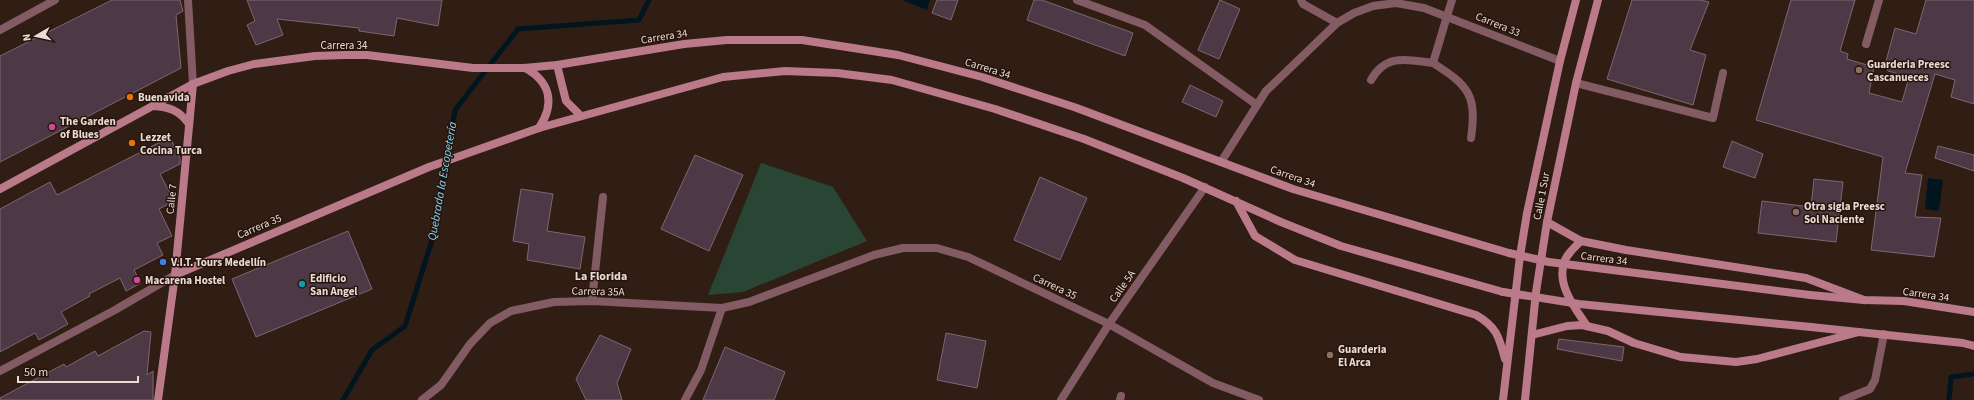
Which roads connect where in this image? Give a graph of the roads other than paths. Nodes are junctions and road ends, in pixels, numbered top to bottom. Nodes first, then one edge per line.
1 (55, 0) edge
2 (188, 0) edge
3 (1077, 0) edge
4 (1301, 0) edge
5 (1452, 0) edge
6 (1576, 0) edge
7 (1598, 0) edge
8 (1879, 0) edge
9 (1448, 16) junction
10 (1337, 23) junction
11 (0, 30) edge
12 (1866, 44) dead end
13 (1560, 61) junction
14 (1433, 63) junction
15 (557, 65) junction
16 (524, 68) junction
17 (1723, 73) dead end
18 (1371, 80) dead end
19 (1576, 83) junction
20 (193, 84) junction
21 (1257, 105) junction
22 (152, 106) junction
23 (581, 116) junction
24 (189, 124) junction
25 (539, 128) junction
26 (1471, 138) dead end
27 (1221, 162) junction
28 (1205, 187) junction
29 (0, 189) edge
30 (603, 197) dead end
31 (1236, 201) junction
32 (1547, 222) junction
33 (1580, 241) junction
34 (831, 272) joint
35 (174, 275) junction
36 (1864, 300) junction
37 (592, 301) junction
38 (722, 308) junction
39 (1974, 312) edge
40 (1109, 324) junction
41 (1587, 326) junction
42 (1859, 332) junction
43 (1884, 334) junction
44 (1532, 335) junction
45 (1974, 346) edge
46 (1506, 365) junction
47 (0, 371) edge
48 (158, 400) edge
49 (422, 400) edge
50 (685, 400) edge
51 (1061, 400) edge
52 (1259, 400) edge
53 (1503, 400) edge
54 (1525, 400) edge
55 (1843, 400) edge

1 - 11 street
2 - 20 street, Calle 7
3 - 21 street
4 - 10 street
5 - 9 street
6 - 13 street, Calle 1 Sur
7 - 19 street, Calle 1 Sur
8 - 12 street
9 - 10 street, Carrera 33
9 - 13 street, Carrera 33
9 - 14 street
10 - 21 street
13 - 46 street, Calle 1 Sur
14 - 18 street
14 - 26 street
15 - 16 street, Carrera 34
15 - 23 street
15 - 27 street, Carrera 34
16 - 20 street, Carrera 34
16 - 25 street
17 - 19 street
19 - 32 street, Calle 1 Sur
20 - 22 street, Carrera 34
20 - 24 street, Calle 7
21 - 27 street
22 - 24 street
22 - 29 street, Carrera 34
23 - 25 street
23 - 28 street
24 - 35 street, Calle 7
25 - 35 street, Carrera 35
27 - 36 street, Carrera 34, bridge
28 - 31 street
28 - 40 street, Calle 5A
30 - 37 street
31 - 42 street, bridge
31 - 46 street
32 - 33 street
32 - 44 street, Calle 1 Sur
33 - 36 street
33 - 41 street
34 - 38 street, Carrera 35A
34 - 40 street, Carrera 35
35 - 47 street, Carrera 35
35 - 48 street, Calle 7
36 - 39 street, Carrera 34
37 - 38 street, Carrera 35A
37 - 49 street, Carrera 35A
38 - 50 street
40 - 51 street, Calle 5A
40 - 52 street, Carrera 35
41 - 42 street
41 - 44 street
42 - 43 street
43 - 45 street
43 - 55 street
44 - 54 street, Calle 1 Sur
46 - 53 street, Calle 1 Sur

